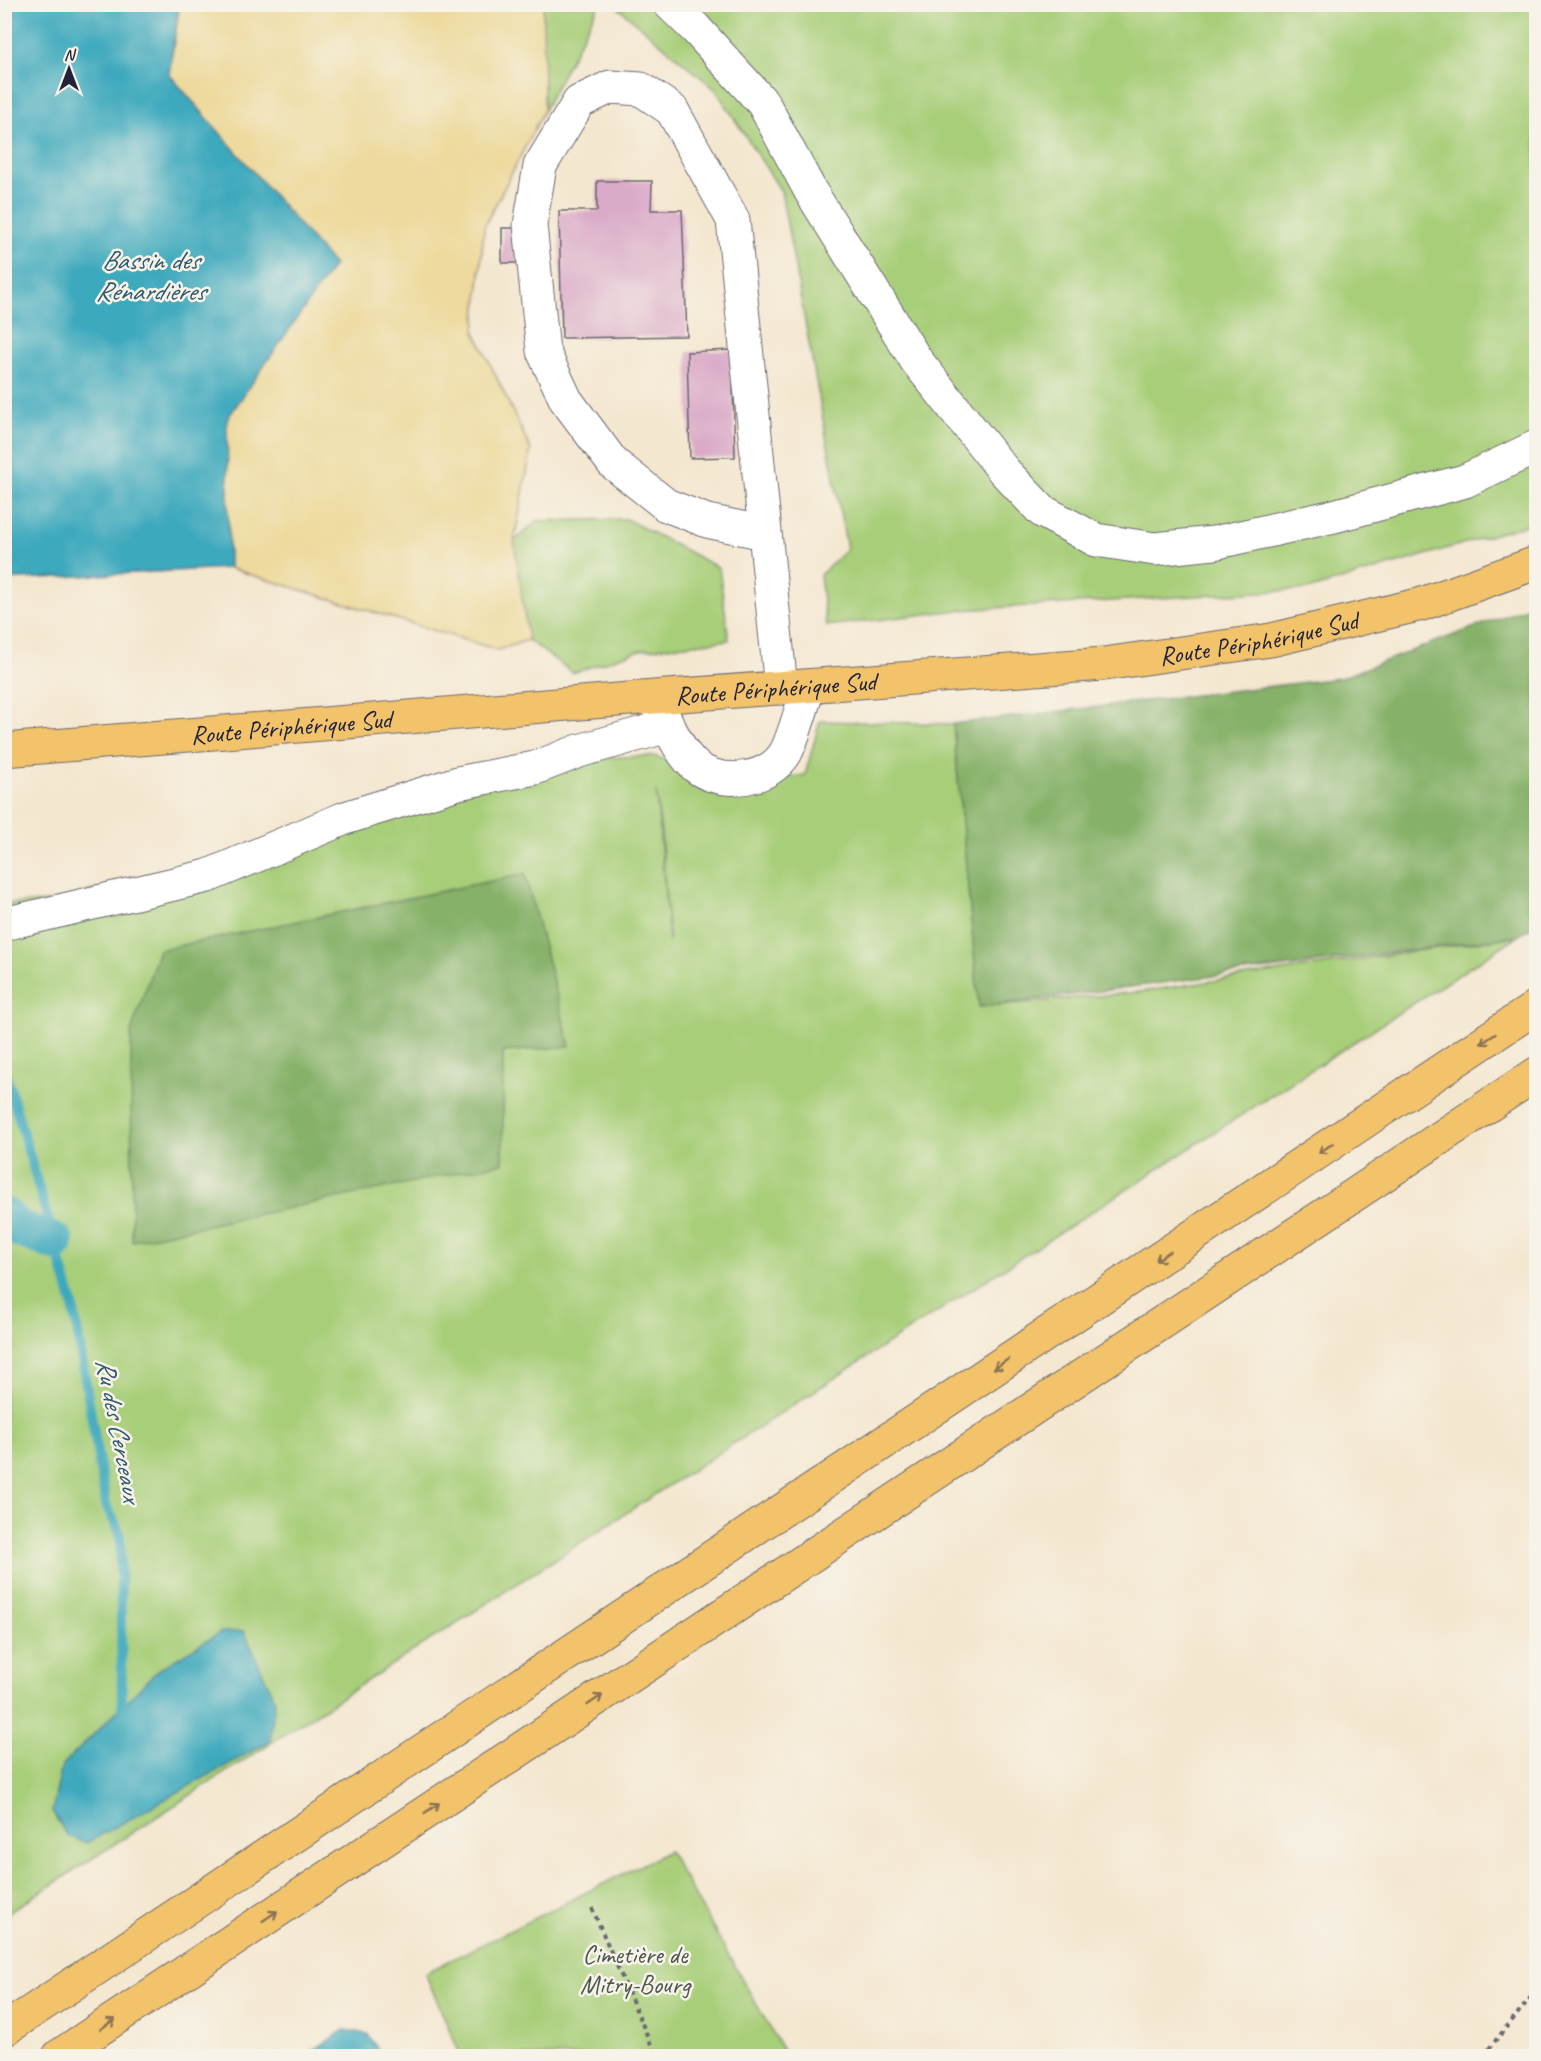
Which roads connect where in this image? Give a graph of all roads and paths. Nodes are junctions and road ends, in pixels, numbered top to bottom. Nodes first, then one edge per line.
1 (670, 4) edge
2 (1536, 447) edge
3 (765, 533) junction
4 (1536, 563) edge
5 (795, 687) junction
6 (654, 697) junction
7 (668, 726) junction
8 (4, 750) edge
9 (4, 924) edge
10 (1536, 1007) edge
11 (1536, 1074) edge
12 (592, 1908) dead end
13 (1536, 1991) edge
14 (4, 2030) edge
15 (59, 2056) edge
16 (656, 2056) edge
17 (1483, 2056) edge

1 - 2 lane
3 - 3 lane
3 - 5 lane
4 - 5 main road, Route Périphérique Sud
5 - 6 main road, Route Périphérique Sud
5 - 7 lane
6 - 7 lane
6 - 8 main road, Route Périphérique Sud
7 - 9 lane
10 -> 14 main road
15 -> 11 main road
12 - 16 path
13 - 17 path

